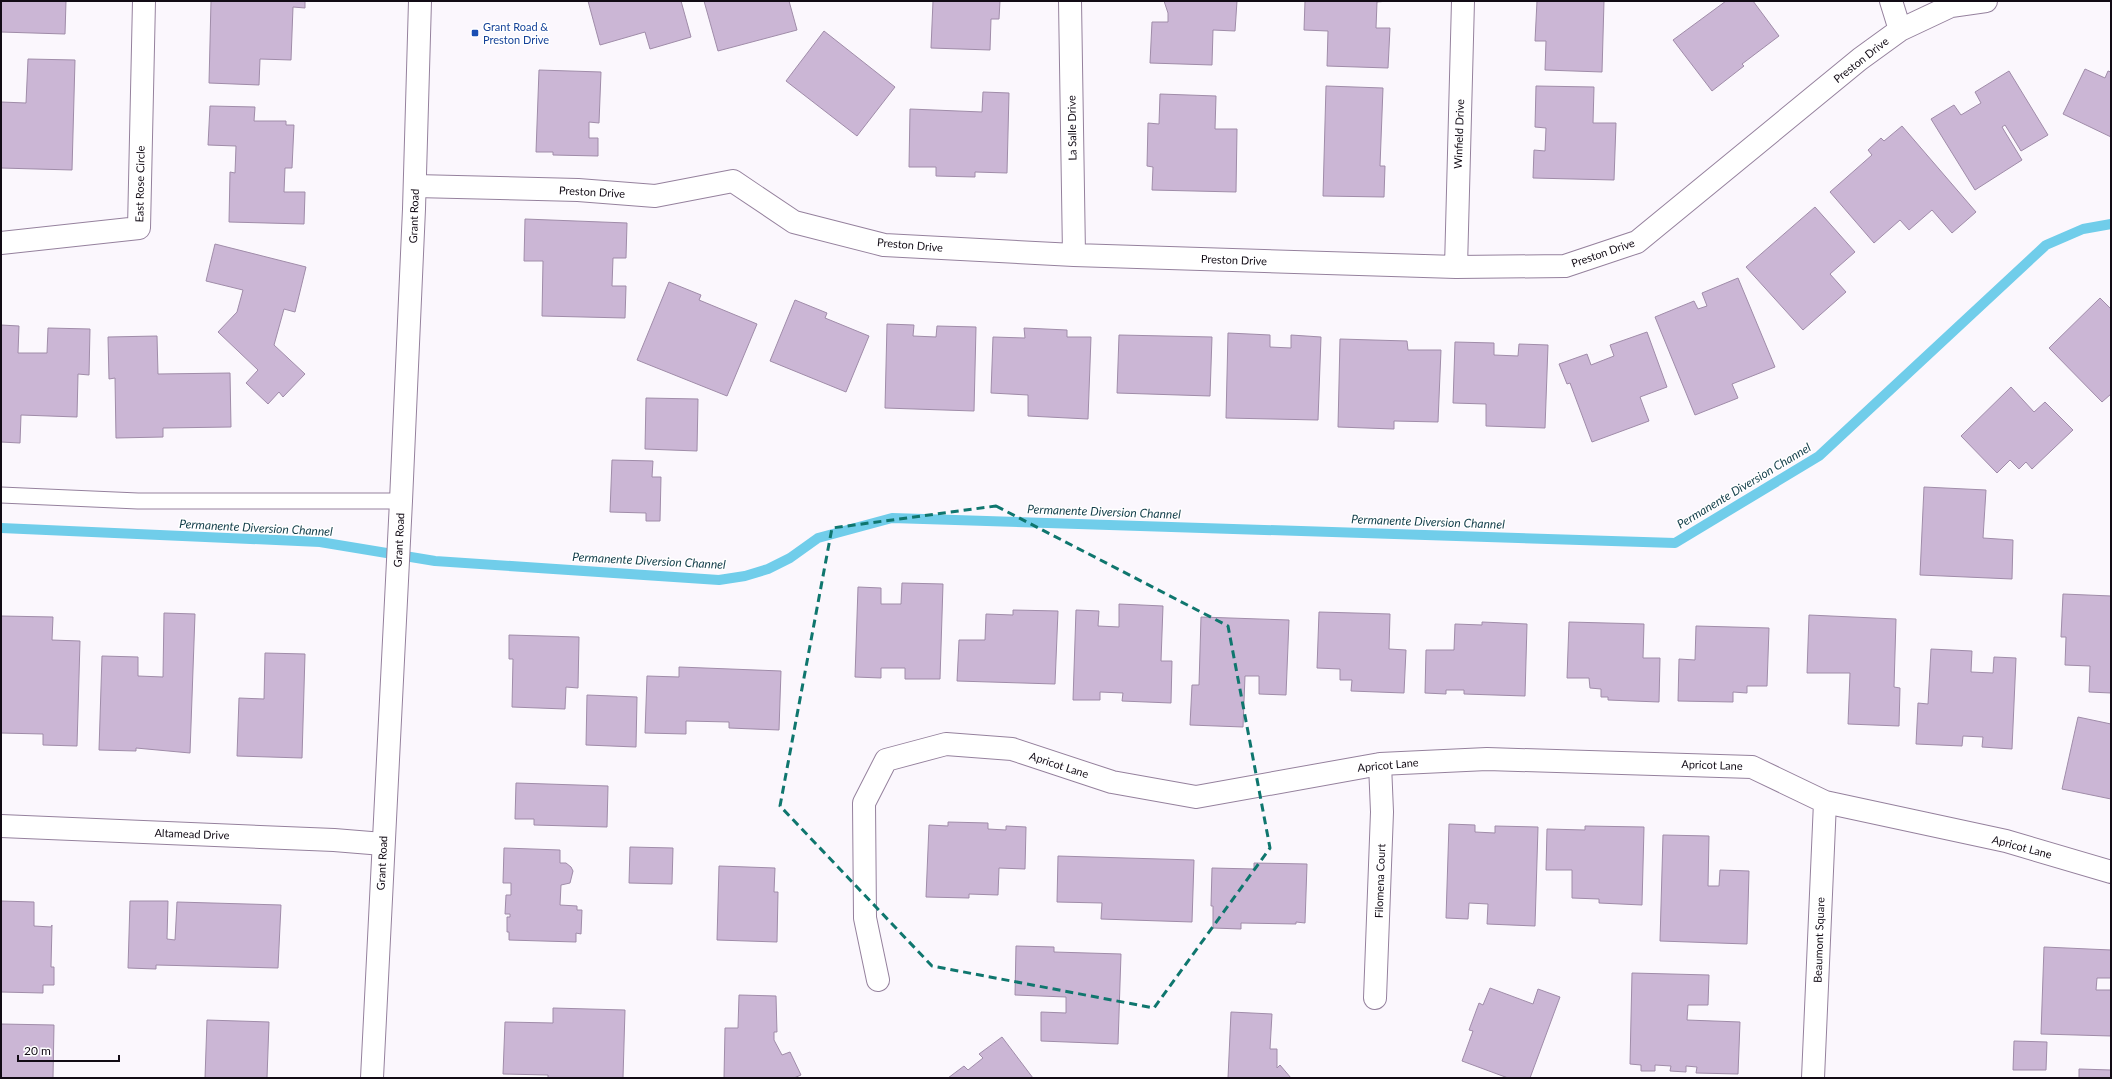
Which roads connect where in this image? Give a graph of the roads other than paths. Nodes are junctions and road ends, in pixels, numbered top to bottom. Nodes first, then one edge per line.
1 (144, 1) edge
2 (420, 1) edge
3 (1070, 1) edge
4 (1463, 1) edge
5 (1891, 1) edge
6 (1986, 1) edge
7 (1900, 30) junction
8 (415, 186) junction
9 (1, 243) edge
10 (1074, 255) junction
11 (1456, 267) junction
12 (1, 495) edge
13 (402, 501) junction
14 (1380, 764) junction
15 (1825, 802) junction
16 (1, 826) edge
17 (383, 844) junction
18 (2111, 872) edge
19 (878, 980) dead end
20 (1375, 998) dead end
21 (372, 1078) edge
22 (1813, 1078) edge

1 - 9 street, East Rose Circle
2 - 8 street, Grant Road
3 - 10 street, La Salle Drive
4 - 11 street, Winfield Drive
5 - 7 street
6 - 7 street, Preston Drive
7 - 11 street, Preston Drive
8 - 10 street, Preston Drive
8 - 13 street, Grant Road
10 - 11 street, Preston Drive
12 - 13 lane
13 - 17 street, Grant Road
14 - 15 street, Apricot Lane
14 - 19 street, Apricot Lane
14 - 20 street, Filomena Court
15 - 18 street, Apricot Lane
15 - 22 street, Beaumont Square
16 - 17 street, Altamead Drive
17 - 21 street, Grant Road

